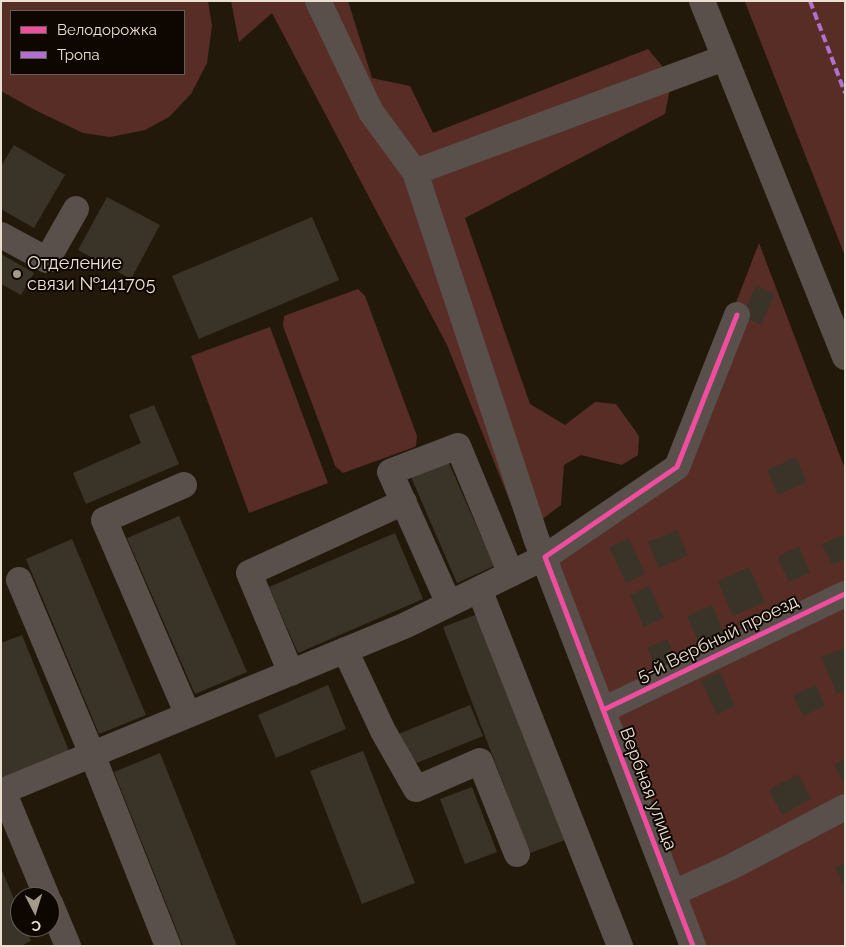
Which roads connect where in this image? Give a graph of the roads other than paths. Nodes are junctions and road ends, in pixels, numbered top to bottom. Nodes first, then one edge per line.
1 (318, 1) edge
2 (702, 1) edge
3 (724, 58) junction
4 (415, 172) junction
5 (76, 209) dead end
6 (1, 235) edge
7 (738, 315) dead end
8 (845, 357) edge
9 (184, 485) dead end
10 (404, 502) junction
11 (544, 557) junction
12 (512, 574) junction
13 (19, 580) dead end
14 (479, 589) junction
15 (845, 594) edge
16 (449, 604) junction
17 (345, 650) junction
18 (291, 673) junction
19 (603, 710) junction
20 (188, 715) junction
21 (92, 754) junction
22 (2, 791) edge
23 (845, 807) edge
24 (516, 854) dead end
25 (43, 887) edge
26 (673, 893) junction
27 (168, 946) edge
28 (620, 946) edge
29 (693, 946) edge

1 - 4 street, Вербная улица
2 - 3 street
3 - 4 street
3 - 8 street
4 - 11 street, Вербная улица
5 - 6 street
7 - 11 street
9 - 20 street
10 - 12 street
10 - 16 street
10 - 18 street
11 - 12 street
11 - 19 street, Вербная улица
12 - 14 street
13 - 21 street
14 - 16 street
14 - 28 street
15 - 19 street, 5-й Вербный проезд
16 - 17 street
17 - 18 street
17 - 24 street
18 - 20 street
19 - 26 street, Вербная улица
20 - 21 street
21 - 22 street
21 - 27 street
22 - 25 street
23 - 26 street
26 - 29 street, Вербная улица

